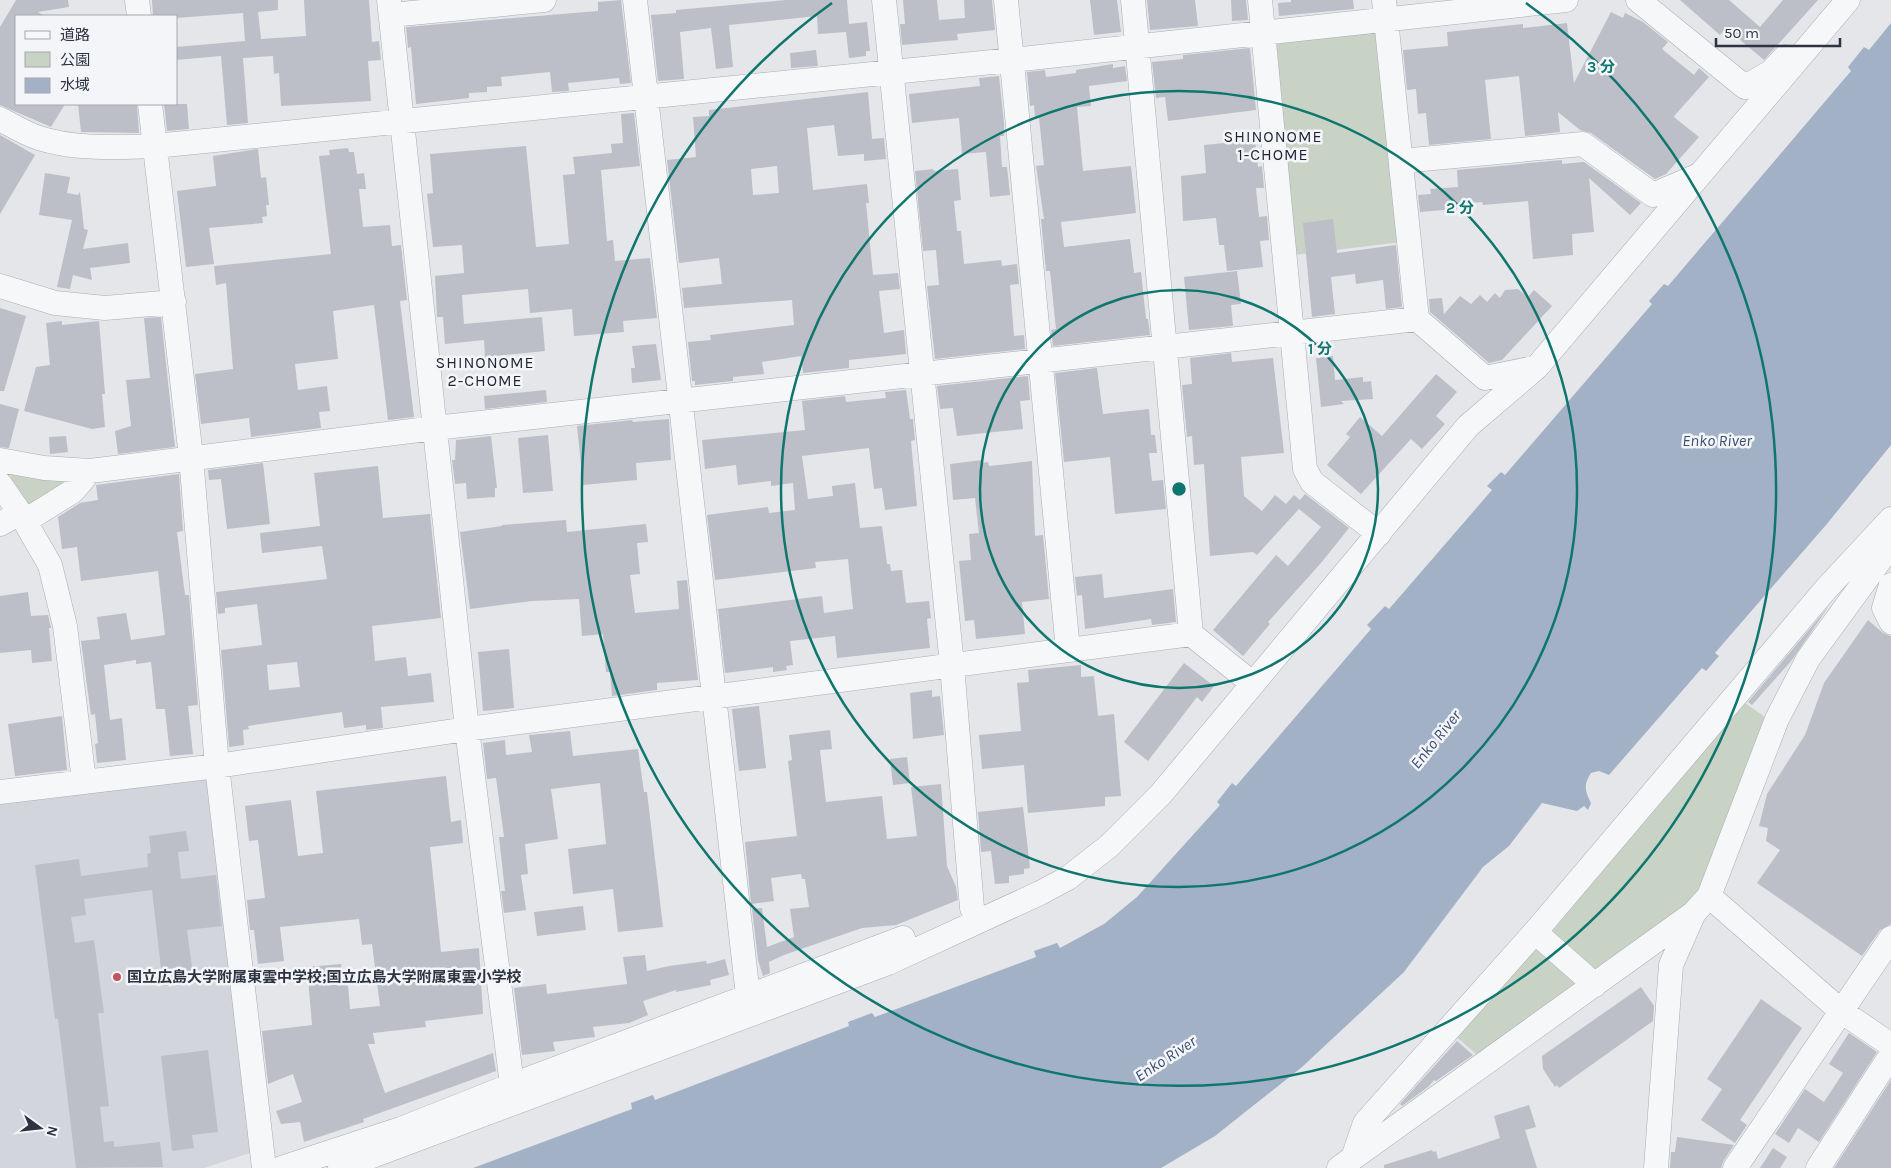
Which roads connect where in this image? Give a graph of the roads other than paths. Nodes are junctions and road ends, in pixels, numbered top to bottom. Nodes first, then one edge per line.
1 (137, 0) edge
2 (544, 0) edge
3 (635, 0) edge
4 (884, 0) edge
5 (1006, 0) edge
6 (1133, 0) edge
7 (1260, 0) edge
8 (1566, 0) edge
9 (1638, 0) edge
10 (1504, 3) edge
11 (390, 7) edge
12 (1841, 8) edge
13 (1385, 10) edge
14 (139, 15) edge
15 (1263, 32) junction
16 (1137, 46) junction
17 (1012, 60) junction
18 (891, 71) junction
19 (647, 95) junction
20 (150, 105) edge
21 (0, 120) edge
22 (402, 120) junction
23 (155, 146) junction
24 (1400, 161) junction
25 (1702, 174) junction
26 (0, 286) edge
27 (174, 302) junction
28 (1417, 319) junction
29 (1292, 333) junction
30 (1164, 346) junction
31 (1040, 360) junction
32 (1537, 367) junction
33 (922, 374) junction
34 (681, 402) junction
35 (435, 428) junction
36 (191, 457) junction
37 (0, 460) edge
38 (90, 471) junction
39 (0, 484) edge
40 (15, 519) edge
41 (1891, 519) edge
42 (1378, 534) junction
43 (1891, 545) edge
44 (1891, 586) edge
45 (1891, 622) edge
46 (1191, 634) junction
47 (1068, 650) junction
48 (952, 666) junction
49 (1252, 683) junction
50 (713, 698) junction
51 (467, 729) junction
52 (217, 766) junction
53 (84, 781) junction
54 (0, 792) edge
55 (1068, 878) junction
56 (1701, 905) junction
57 (972, 908) junction
58 (1535, 932) junction
59 (1891, 938) edge
60 (885, 955) junction
61 (1595, 984) junction
62 (748, 996) junction
63 (1841, 1011) junction
64 (1891, 1045) edge
65 (637, 1048) junction
66 (1891, 1055) edge
67 (512, 1085) junction
68 (404, 1136) junction
69 (1346, 1163) edge
70 (264, 1168) edge
71 (282, 1168) edge
72 (340, 1168) edge
73 (1656, 1168) edge
74 (1734, 1168) edge
75 (1818, 1168) edge

1 - 14 street
2 - 11 street
3 - 19 street
4 - 18 street
5 - 17 street
6 - 16 street
7 - 15 street
8 - 10 street
9 - 12 street
10 - 13 street
11 - 22 street
12 - 25 street
13 - 15 street
13 - 24 street
15 - 16 street
15 - 29 street
16 - 17 street
16 - 30 street
17 - 18 street
17 - 31 street
18 - 19 street
18 - 33 street
19 - 22 street
19 - 34 street
20 - 23 street
21 - 23 street
22 - 23 street
22 - 35 street
23 - 27 street
24 - 25 street
24 - 28 street
25 - 32 street
26 - 27 street
27 - 36 street
28 - 29 street
28 - 32 street
29 - 30 street
29 - 42 street
30 - 31 street
30 - 46 street
31 - 33 street
31 - 47 street
32 - 42 street
33 - 34 street
33 - 48 street
34 - 35 street
34 - 50 street
35 - 36 street
35 - 51 street
36 - 38 street
36 - 52 street
37 - 38 street
38 - 40 street
39 - 40 street
40 - 53 street
41 - 58 street
42 - 49 street
43 - 56 street
44 - 45 street
46 - 47 street
46 - 49 street
47 - 48 street
48 - 50 street
48 - 57 street
49 - 55 street
50 - 51 street
50 - 62 street
51 - 52 street
51 - 67 street
52 - 53 street
52 - 70 street
53 - 54 street
55 - 57 street
55 - 60 street
56 - 61 street
56 - 63 street
56 - 73 street
57 - 60 street
58 - 61 street
58 - 69 street
59 - 63 street
60 - 62 street
60 - 65 street
61 - 69 street
62 - 65 street
63 - 64 street
63 - 74 street
65 - 67 street
65 - 68 street
66 - 75 street
67 - 68 street
68 - 71 street
68 - 72 street

